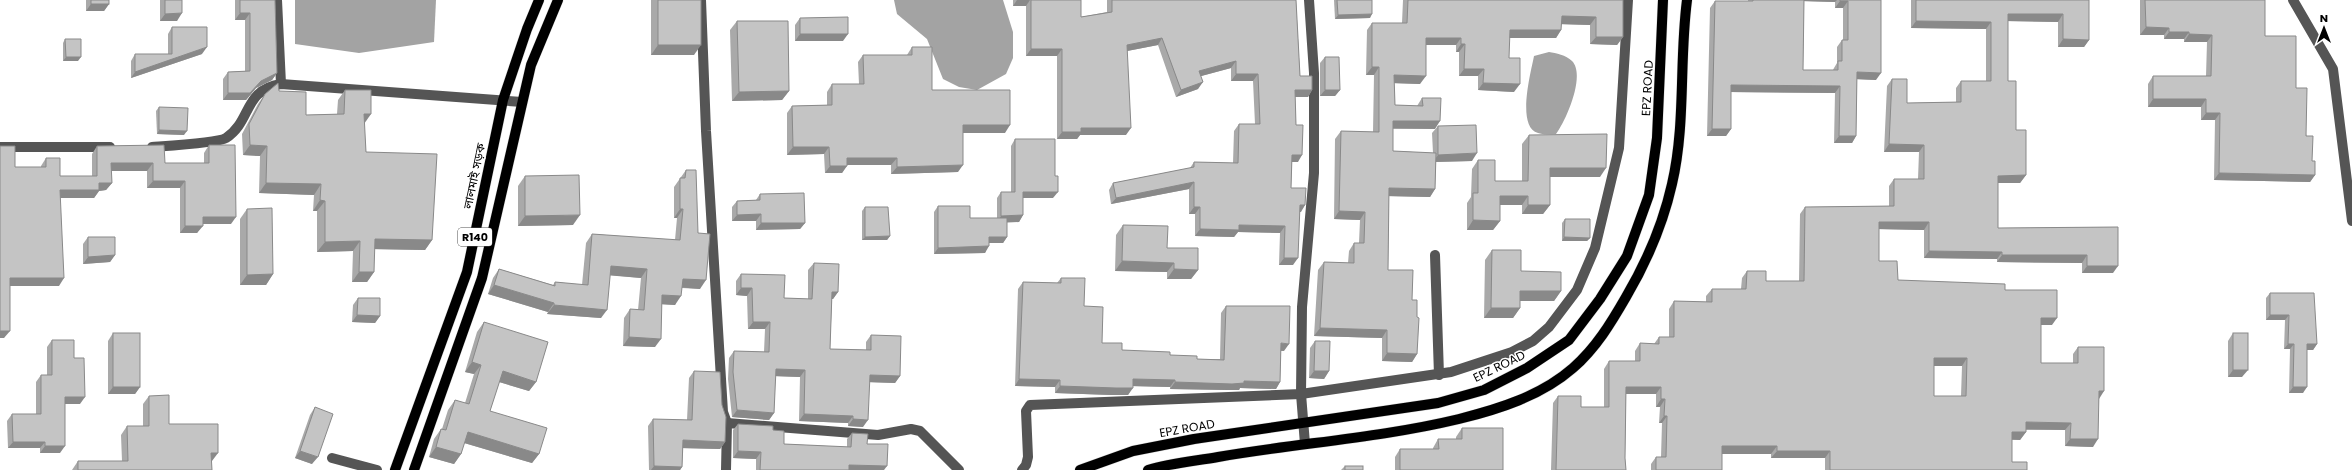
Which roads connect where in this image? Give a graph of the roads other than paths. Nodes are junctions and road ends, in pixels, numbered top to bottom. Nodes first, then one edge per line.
1 (277, 0) edge
2 (539, 0) edge
3 (558, 0) edge
4 (702, 0) edge
5 (1309, 0) edge
6 (1628, 0) edge
7 (1664, 0) edge
8 (1687, 0) edge
9 (2293, 0) edge
10 (281, 84) junction
11 (503, 100) junction
12 (522, 102) junction
13 (0, 147) edge
14 (122, 147) edge
15 (138, 147) edge
16 (2352, 221) edge
17 (1435, 255) dead end
18 (1439, 375) junction
19 (1301, 394) junction
20 (1302, 423) junction
21 (727, 424) junction
22 (1305, 444) junction
23 (332, 458) dead end
24 (377, 470) edge
25 (395, 470) edge
26 (414, 470) edge
27 (726, 470) edge
28 (959, 470) edge
29 (1022, 470) edge
30 (1080, 470) edge
31 (1148, 470) edge

1 - 10 street
2 - 11 main road, লালমাই সড়ক / R140
3 - 12 main road, R140
4 - 21 street
5 - 19 street
6 - 18 street
7 - 20 main road, EPZ ROAD
8 - 22 main road
9 - 16 street
10 - 11 street
10 - 15 street
11 - 12 street
11 - 25 main road, লালমাই সড়ক / R140
12 - 26 main road, R140
13 - 14 street
17 - 18 street
18 - 19 street
19 - 20 street
19 - 29 street
20 - 22 street
20 - 30 main road, EPZ ROAD
21 - 27 street
21 - 28 street
22 - 31 main road
23 - 24 street

